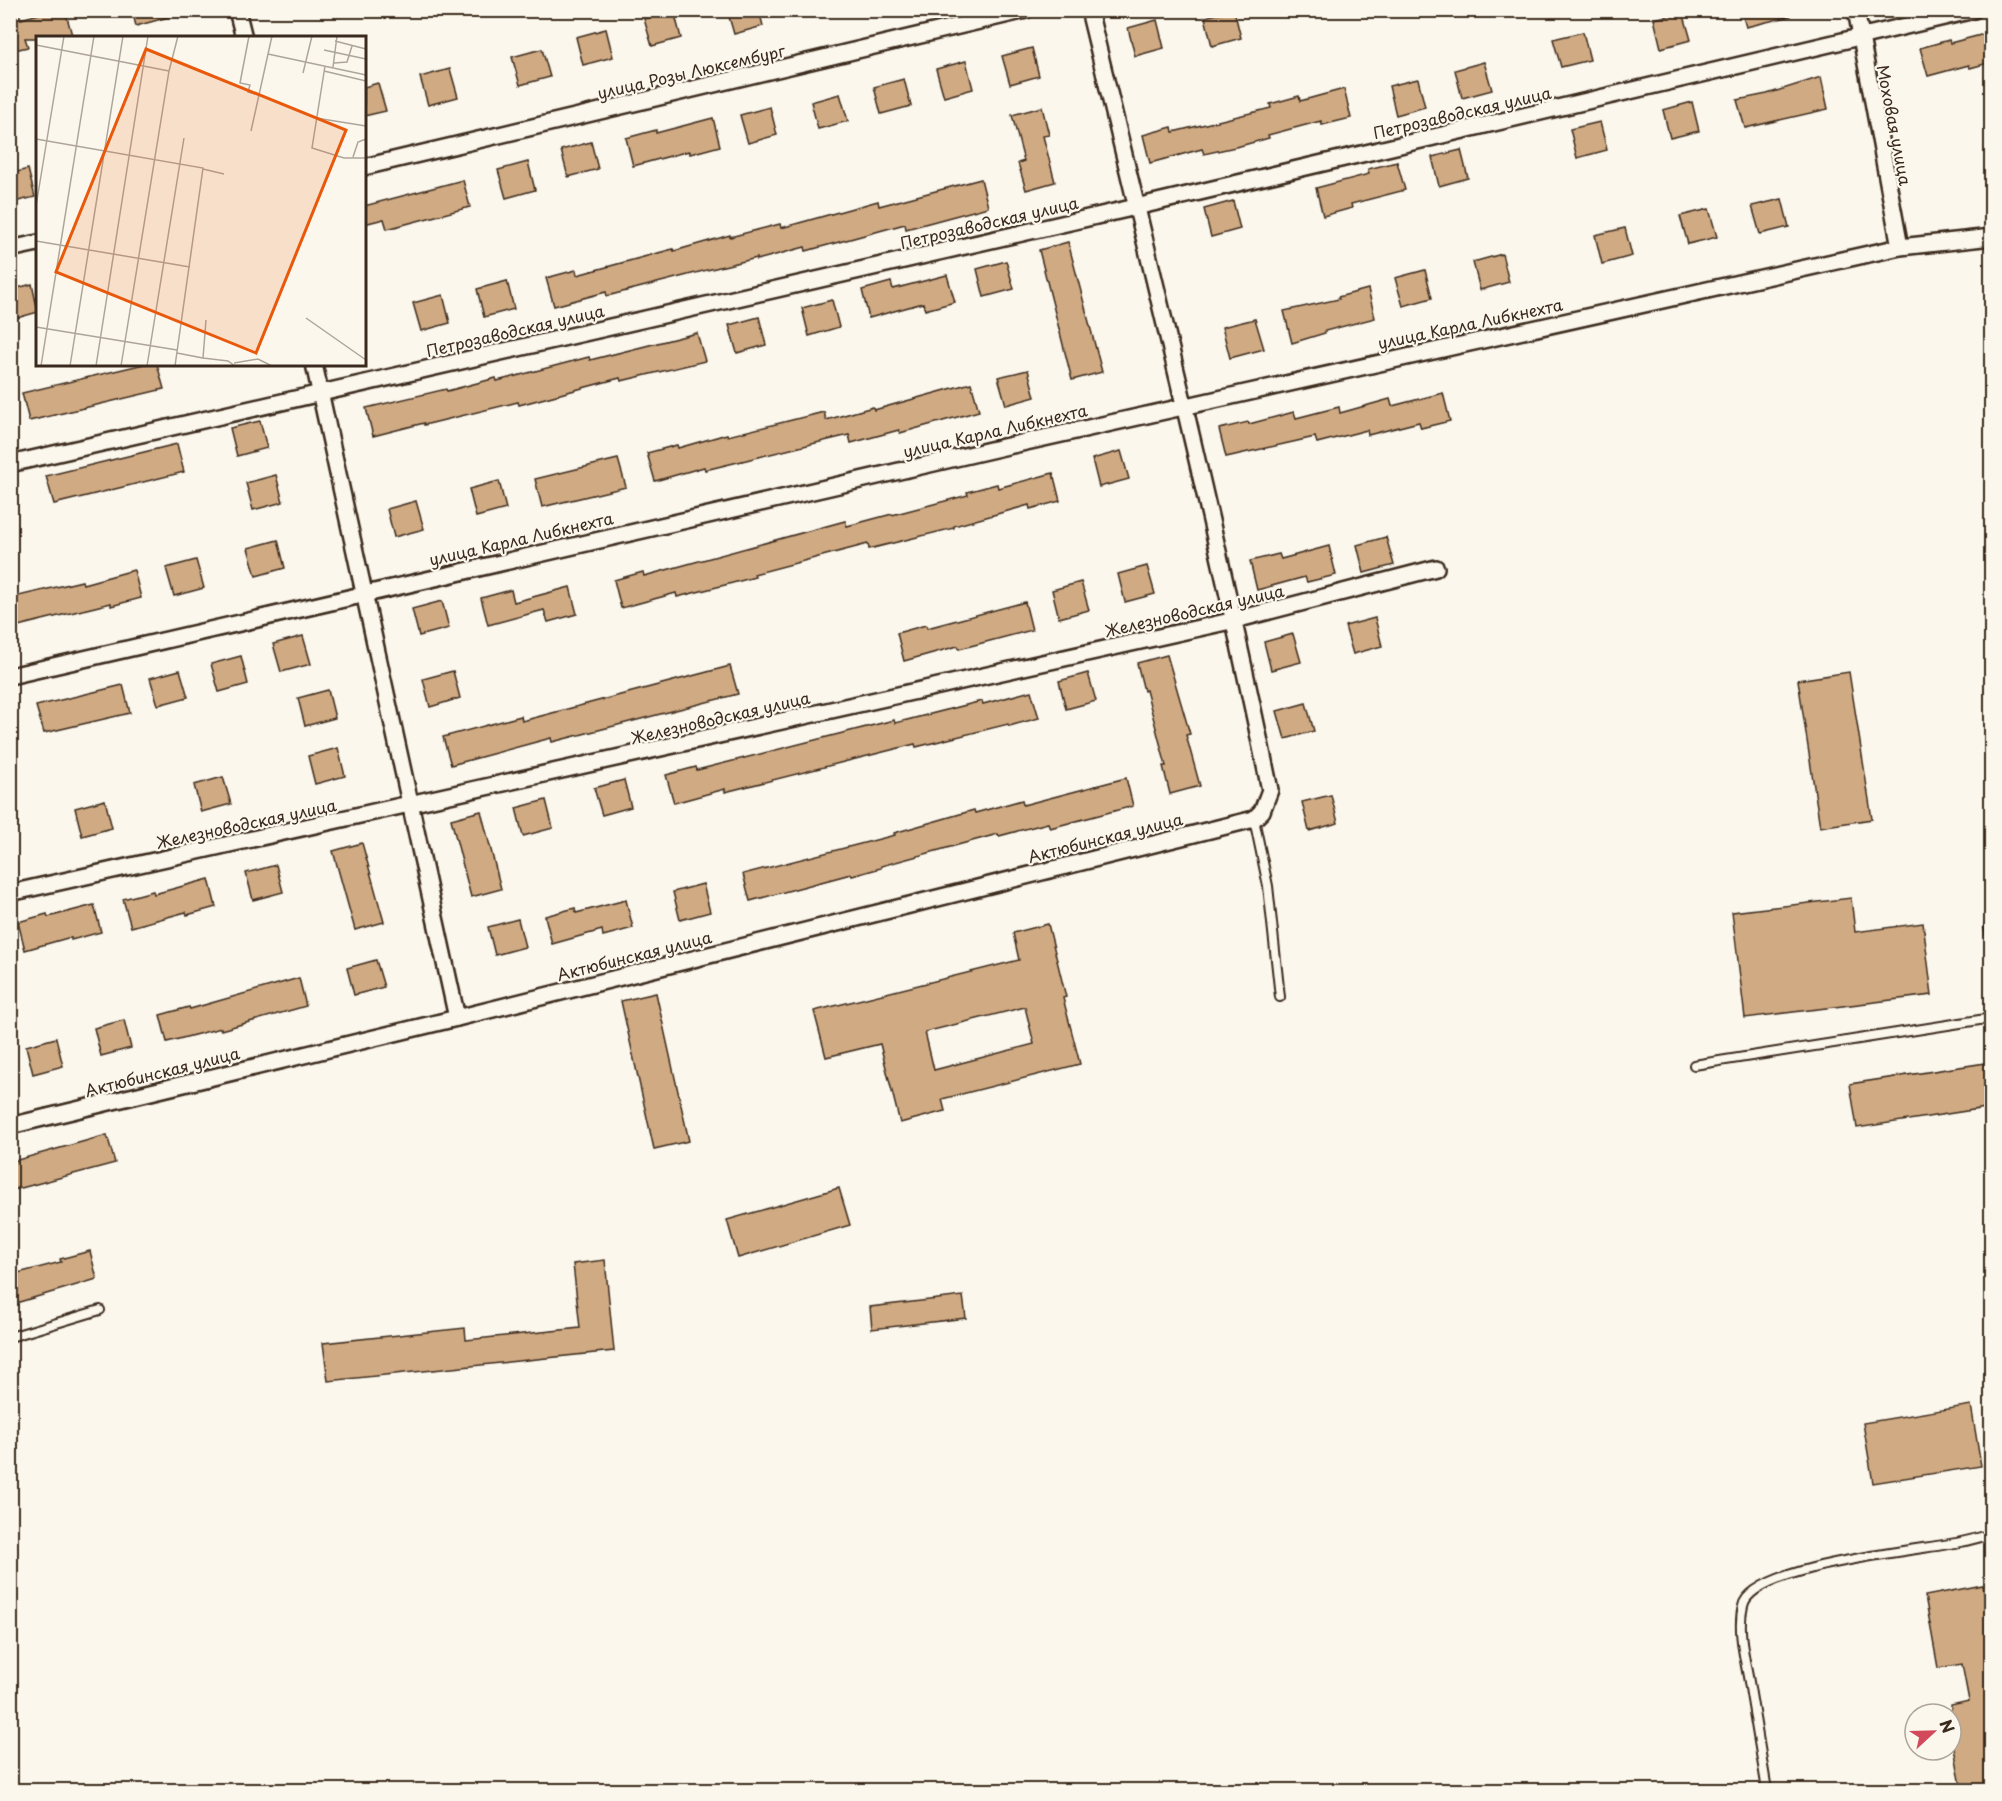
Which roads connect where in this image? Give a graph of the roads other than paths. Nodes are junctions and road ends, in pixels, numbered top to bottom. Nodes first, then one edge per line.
1 (237, 10) edge
2 (1026, 10) edge
3 (1089, 10) edge
4 (1856, 10) edge
5 (1974, 10) edge
6 (244, 36) edge
7 (1860, 36) junction
8 (366, 167) edge
9 (1136, 207) junction
10 (1992, 237) edge
11 (36, 243) edge
12 (1900, 247) junction
13 (10, 249) edge
14 (314, 366) edge
15 (319, 393) junction
16 (1185, 405) junction
17 (10, 464) edge
18 (1436, 568) dead end
19 (363, 593) junction
20 (1235, 620) junction
21 (10, 676) edge
22 (410, 805) junction
23 (1258, 815) junction
24 (10, 893) edge
25 (1992, 927) edge
26 (1992, 944) edge
27 (1280, 997) dead end
28 (456, 1018) junction
29 (1992, 1018) edge
30 (1694, 1065) dead end
31 (10, 1126) edge
32 (100, 1310) dead end
33 (10, 1337) edge
34 (1992, 1534) edge
35 (1767, 1791) edge

1 - 6 street
2 - 8 street, улица Розы Люксембург
3 - 9 street
4 - 7 street, Моховая улица
5 - 7 street, Петрозаводская улица
7 - 9 street, Петрозаводская улица
7 - 12 street, Моховая улица
9 - 15 street, Петрозаводская улица
9 - 16 street
10 - 12 street, улица Карла Либкнехта
11 - 13 street
12 - 16 street, улица Карла Либкнехта
14 - 15 street
15 - 17 street, Петрозаводская улица
15 - 19 street
16 - 19 street, улица Карла Либкнехта
16 - 20 street
18 - 20 street, Железноводская улица
19 - 21 street, улица Карла Либкнехта
19 - 22 street
20 - 22 street, Железноводская улица
20 - 23 street
22 - 24 street, Железноводская улица
22 - 28 street
23 - 27 lane
23 - 28 street, Актюбинская улица
25 - 26 lane
28 - 31 street, Актюбинская улица
29 - 30 lane
32 - 33 lane
34 - 35 lane

